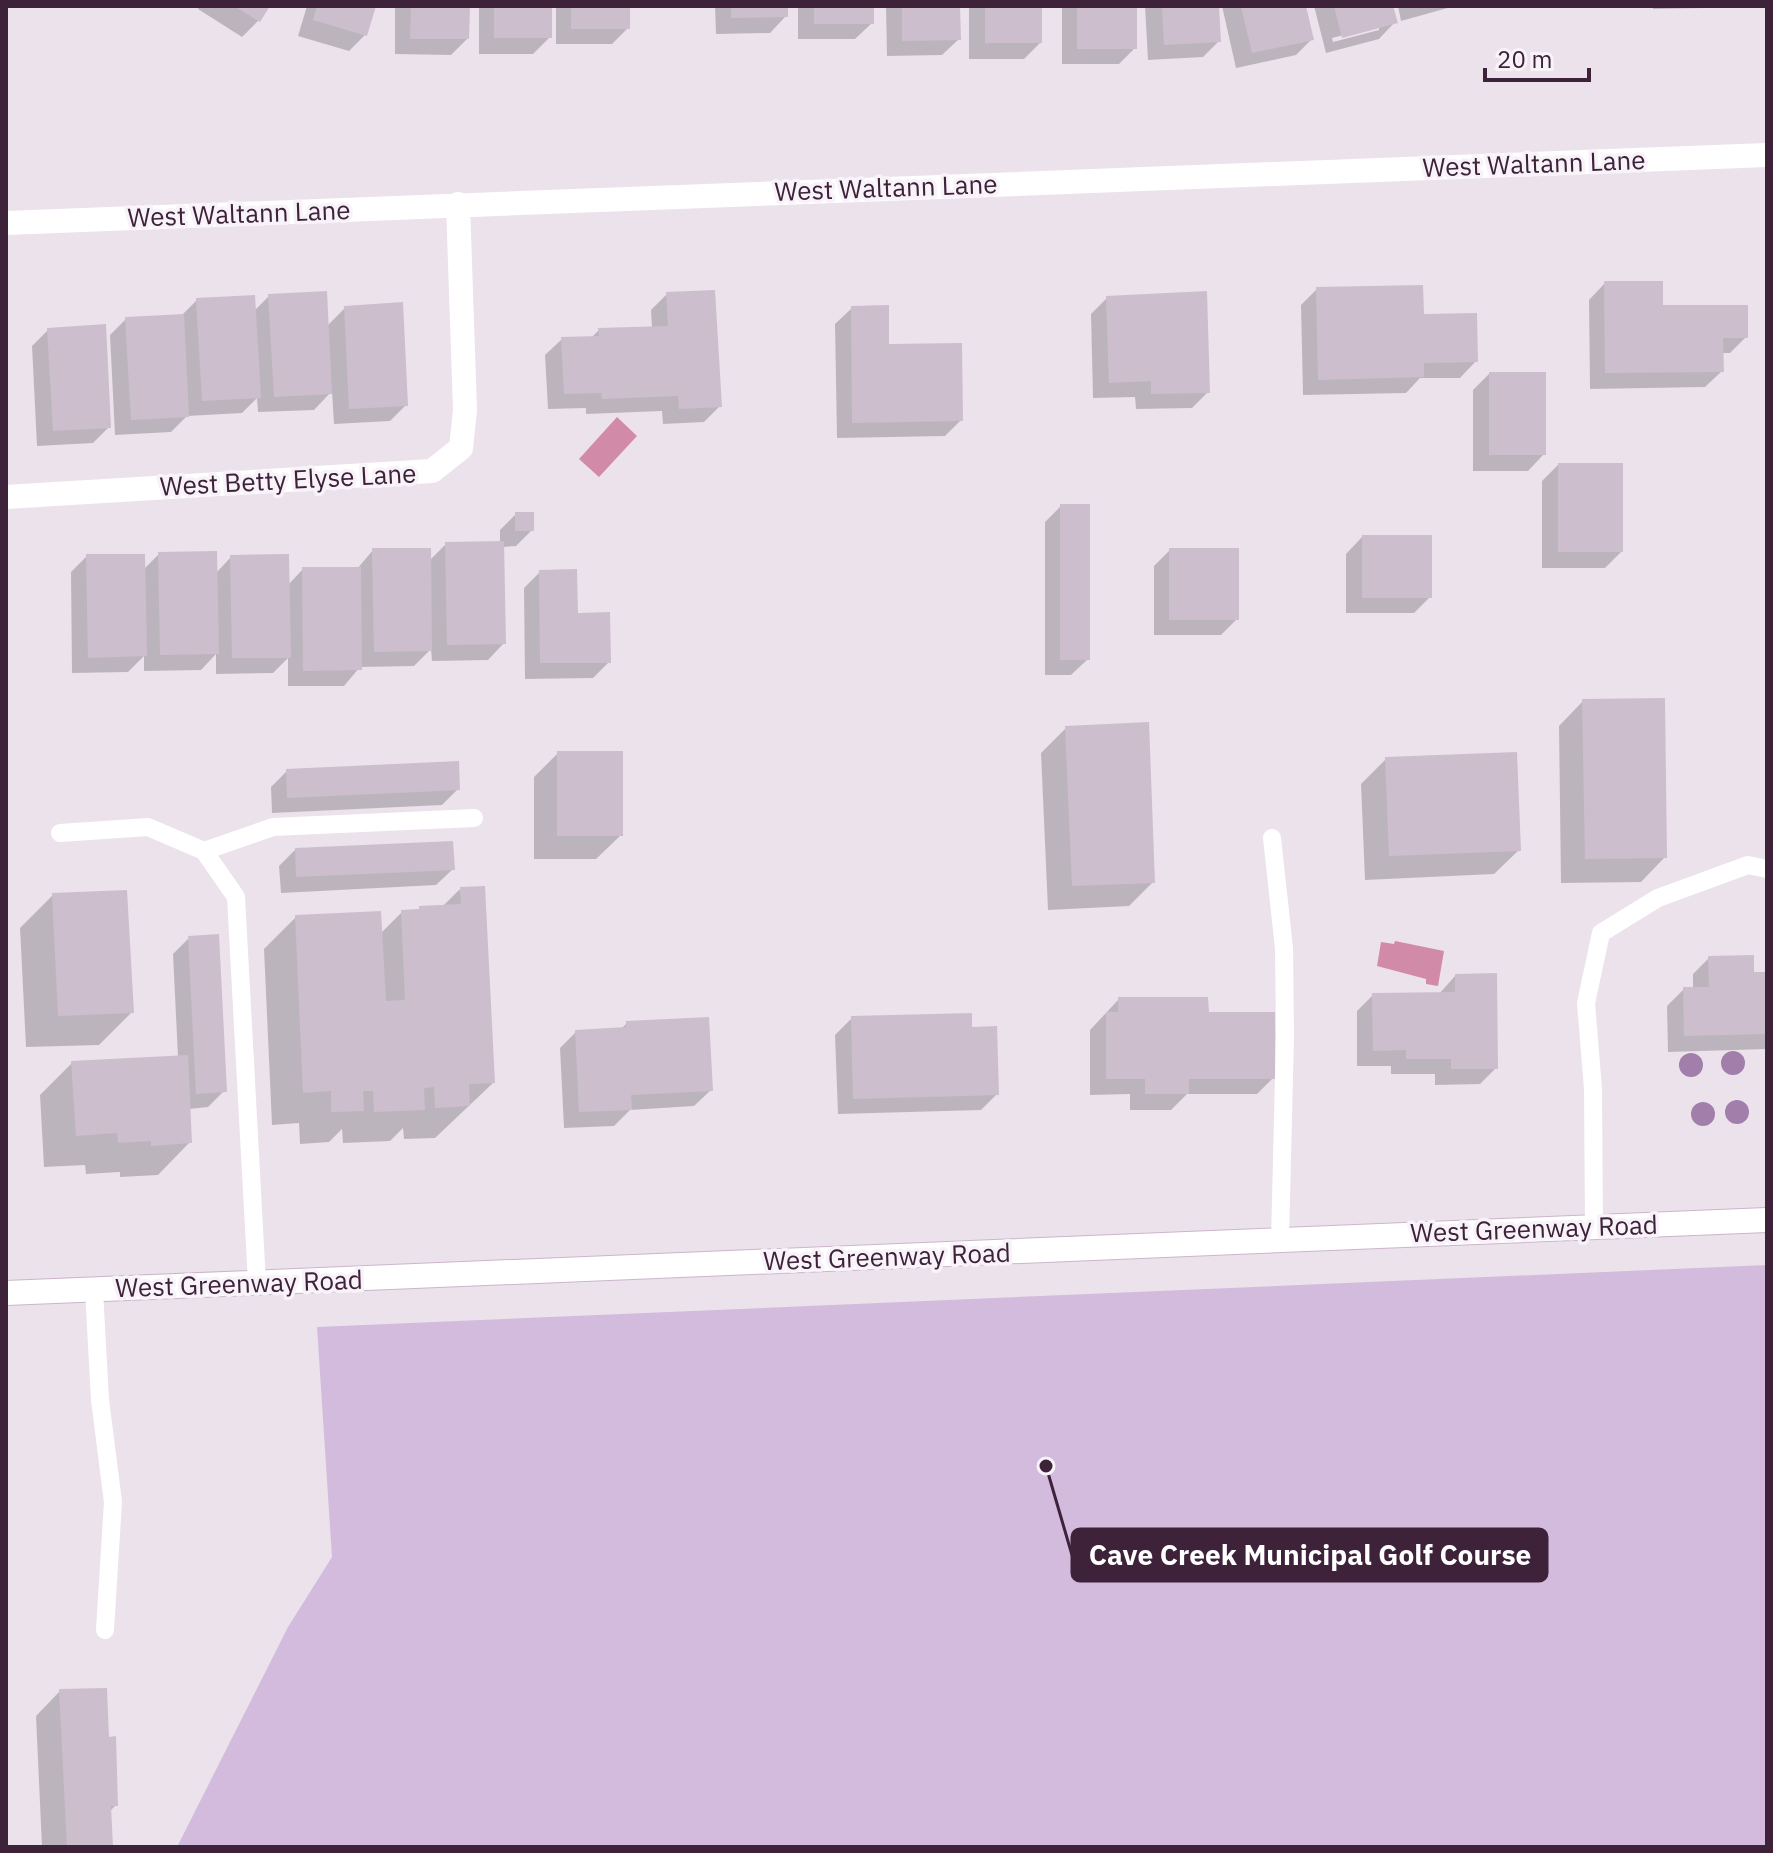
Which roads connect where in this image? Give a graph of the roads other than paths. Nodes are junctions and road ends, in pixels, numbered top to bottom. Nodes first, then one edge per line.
1 (1767, 155) edge
2 (458, 204) junction
3 (6, 223) edge
4 (6, 497) edge
5 (474, 818) dead end
6 (60, 833) dead end
7 (1272, 838) dead end
8 (204, 851) junction
9 (1767, 869) edge
10 (1767, 1220) edge
11 (1594, 1226) junction
12 (1280, 1240) junction
13 (257, 1283) junction
14 (94, 1290) junction
15 (6, 1293) edge
16 (105, 1630) dead end

1 - 2 street, West Waltann Lane
2 - 3 street, West Waltann Lane
2 - 4 street, West Betty Elyse Lane
5 - 8 lane
6 - 8 lane
7 - 12 lane
8 - 13 lane
9 - 11 lane
10 - 11 street, West Greenway Road
11 - 12 street, West Greenway Road
12 - 13 street, West Greenway Road
13 - 14 street, West Greenway Road
14 - 15 street, West Greenway Road
14 - 16 lane

